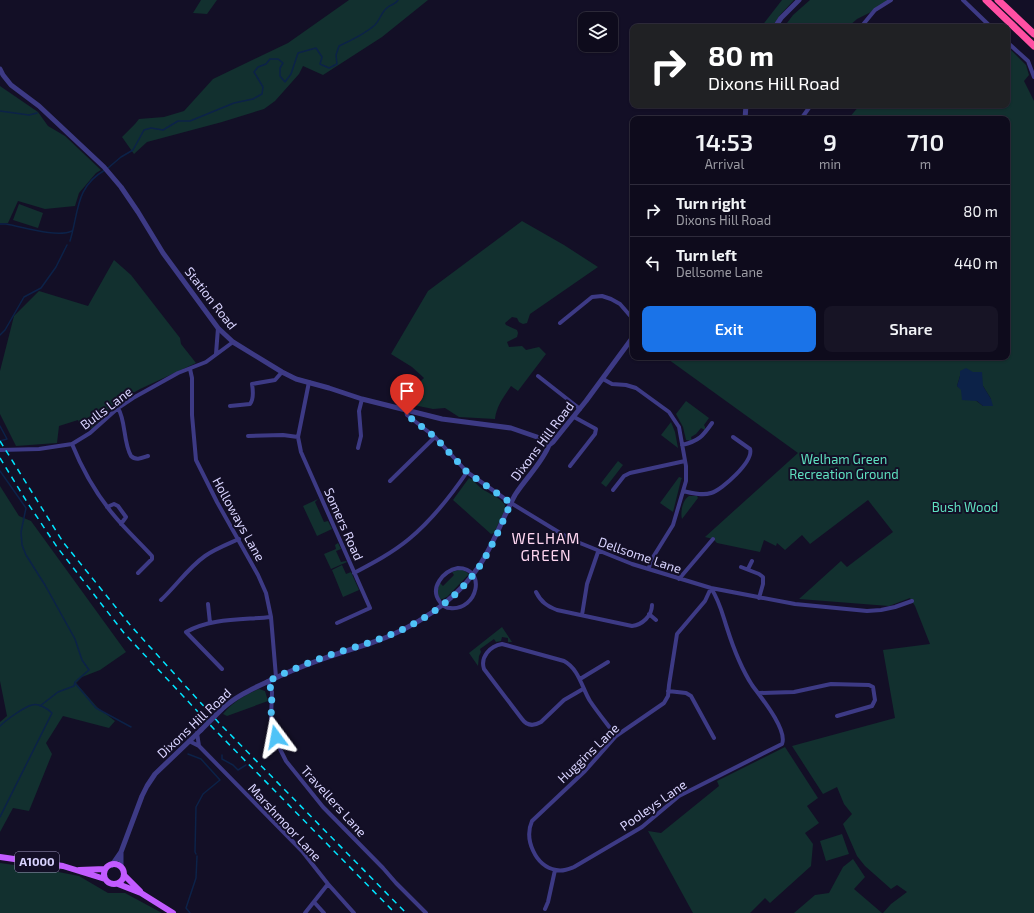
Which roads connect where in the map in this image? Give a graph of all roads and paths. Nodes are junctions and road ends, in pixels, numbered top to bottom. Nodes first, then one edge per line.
1 (799, 0) edge
2 (891, 0) edge
3 (963, 0) edge
4 (986, 0) edge
5 (998, 0) edge
6 (777, 24) edge
7 (863, 24) edge
8 (988, 24) edge
9 (1034, 34) edge
10 (1010, 45) edge
11 (1034, 46) edge
12 (0, 68) edge
13 (1034, 77) edge
14 (630, 316) edge
15 (560, 323) dead end
16 (218, 328) junction
17 (630, 341) edge
18 (233, 342) junction
19 (216, 354) junction
20 (190, 369) junction
21 (282, 372) junction
22 (538, 376) dead end
23 (603, 379) junction
24 (309, 382) junction
25 (362, 399) junction
26 (230, 406) dead end
27 (118, 408) junction
28 (580, 409) junction
29 (406, 411) junction
30 (574, 417) junction
31 (712, 423) dead end
32 (248, 436) dead end
33 (298, 437) junction
34 (435, 437) junction
35 (733, 437) dead end
36 (72, 444) junction
37 (549, 445) junction
38 (682, 445) junction
39 (358, 448) dead end
40 (0, 450) edge
41 (148, 456) dead end
42 (685, 461) junction
43 (570, 466) dead end
44 (467, 472) junction
45 (390, 481) dead end
46 (613, 490) dead end
47 (683, 491) junction
48 (511, 503) junction
49 (107, 507) junction
50 (121, 524) junction
51 (239, 539) junction
52 (713, 540) dead end
53 (598, 552) junction
54 (752, 561) dead end
55 (741, 567) dead end
56 (649, 569) junction
57 (748, 570) junction
58 (138, 573) dead end
59 (354, 573) junction
60 (474, 574) junction
61 (679, 579) junction
62 (711, 588) junction
63 (536, 592) dead end
64 (759, 598) junction
65 (161, 600) dead end
66 (912, 601) dead end
67 (208, 604) dead end
68 (442, 605) junction
69 (652, 605) dead end
70 (649, 614) junction
71 (582, 616) junction
72 (271, 617) junction
73 (656, 620) dead end
74 (210, 622) junction
75 (337, 623) dead end
76 (608, 662) dead end
77 (222, 669) dead end
78 (276, 677) junction
79 (580, 679) junction
80 (268, 681) junction
81 (583, 689) junction
82 (668, 691) junction
83 (759, 693) junction
84 (837, 716) dead end
85 (199, 732) junction
86 (616, 736) junction
87 (714, 738) dead end
88 (189, 741) junction
89 (199, 746) junction
90 (121, 852) junction
91 (0, 857) edge
92 (112, 865) junction
93 (121, 867) junction
94 (106, 869) junction
95 (74, 870) junction
96 (554, 870) junction
97 (124, 875) junction
98 (105, 879) junction
99 (118, 884) junction
100 (328, 884) junction
101 (141, 893) junction
102 (314, 902) junction
103 (545, 909) dead end
104 (173, 913) edge
105 (306, 913) edge
106 (324, 913) edge
107 (354, 913) edge
108 (426, 913) edge

1 - 6 street
2 - 7 street
3 - 8 street
4 - 11 highway
5 - 9 highway
10 - 13 street
12 - 16 street, Station Road
14 - 15 street
16 - 18 street, Station Road
16 - 19 street
17 - 23 street, Dixons Hill Road
18 - 19 street, Bulls Lane
18 - 21 street, Station Road
19 - 20 street, Bulls Lane
20 - 27 street, Bulls Lane
20 - 51 street, Holloways Lane
21 - 24 street, Station Road
21 - 26 street
22 - 28 street
23 - 28 street, Dixons Hill Road
23 - 38 street
24 - 25 street, Station Road
24 - 33 street, Somers Road
25 - 29 street, Station Road
25 - 39 street
27 - 36 street, Bulls Lane
27 - 41 street
28 - 30 street, Dixons Hill Road
29 - 34 street, Dellsome Lane
29 - 37 street, Station Road
30 - 37 street, Dixons Hill Road
30 - 43 street
31 - 38 street
32 - 33 street
33 - 59 street, Somers Road
34 - 44 street, Dellsome Lane
34 - 45 street
35 - 47 street
36 - 40 street, Bulls Lane
36 - 49 street
37 - 48 street, Dixons Hill Road
38 - 42 street
42 - 46 street
42 - 47 street
44 - 48 street, Dellsome Lane
44 - 59 street, Somers Road
47 - 56 street
48 - 53 street, Dellsome Lane
48 - 60 street, Dixons Hill Road
49 - 50 street
49 - 50 street
50 - 58 street
51 - 65 street
51 - 72 street, Holloways Lane
52 - 61 street
53 - 56 street, Dellsome Lane
53 - 71 street
54 - 57 street
55 - 57 street
56 - 61 street, Dellsome Lane
57 - 64 street
59 - 75 street
60 - 68 street, Dixons Hill Road
60 - 68 street
60 - 68 street
61 - 62 street, Dellsome Lane
62 - 64 street, Dellsome Lane
62 - 82 street, Huggins Lane
62 - 83 street
63 - 71 street
64 - 66 street, Dellsome Lane
67 - 74 street
68 - 78 street, Dixons Hill Road
69 - 70 street
70 - 71 street
70 - 73 street
72 - 74 street
72 - 78 street, Holloways Lane
74 - 77 street
76 - 79 street
78 - 80 street, Dixons Hill Road
79 - 81 street
79 - 81 street
80 - 85 street, Dixons Hill Road, bridge
80 - 108 street, Travellers Lane
81 - 86 street
82 - 86 street, Huggins Lane
82 - 87 street
83 - 84 street
83 - 96 street, Pooleys Lane
85 - 88 street, Dixons Hill Road
85 - 89 street
86 - 96 street, Huggins Lane
88 - 89 street, Marshmoor Lane
88 - 90 street, Dixons Hill Road
89 - 100 street, Marshmoor Lane
90 - 92 street, Dixons Hill Road
90 - 93 street, Dixons Hill Road
91 - 95 main road, A1000
92 - 93 main road
92 - 94 main road
93 - 97 main road
94 - 95 main road, A1000
94 - 98 main road
95 - 98 main road, A1000
96 - 103 street
97 - 99 main road
97 - 101 main road
98 - 99 main road
99 - 101 main road
100 - 102 street
100 - 107 street, Marshmoor Lane
101 - 104 main road
102 - 105 street
102 - 106 street

